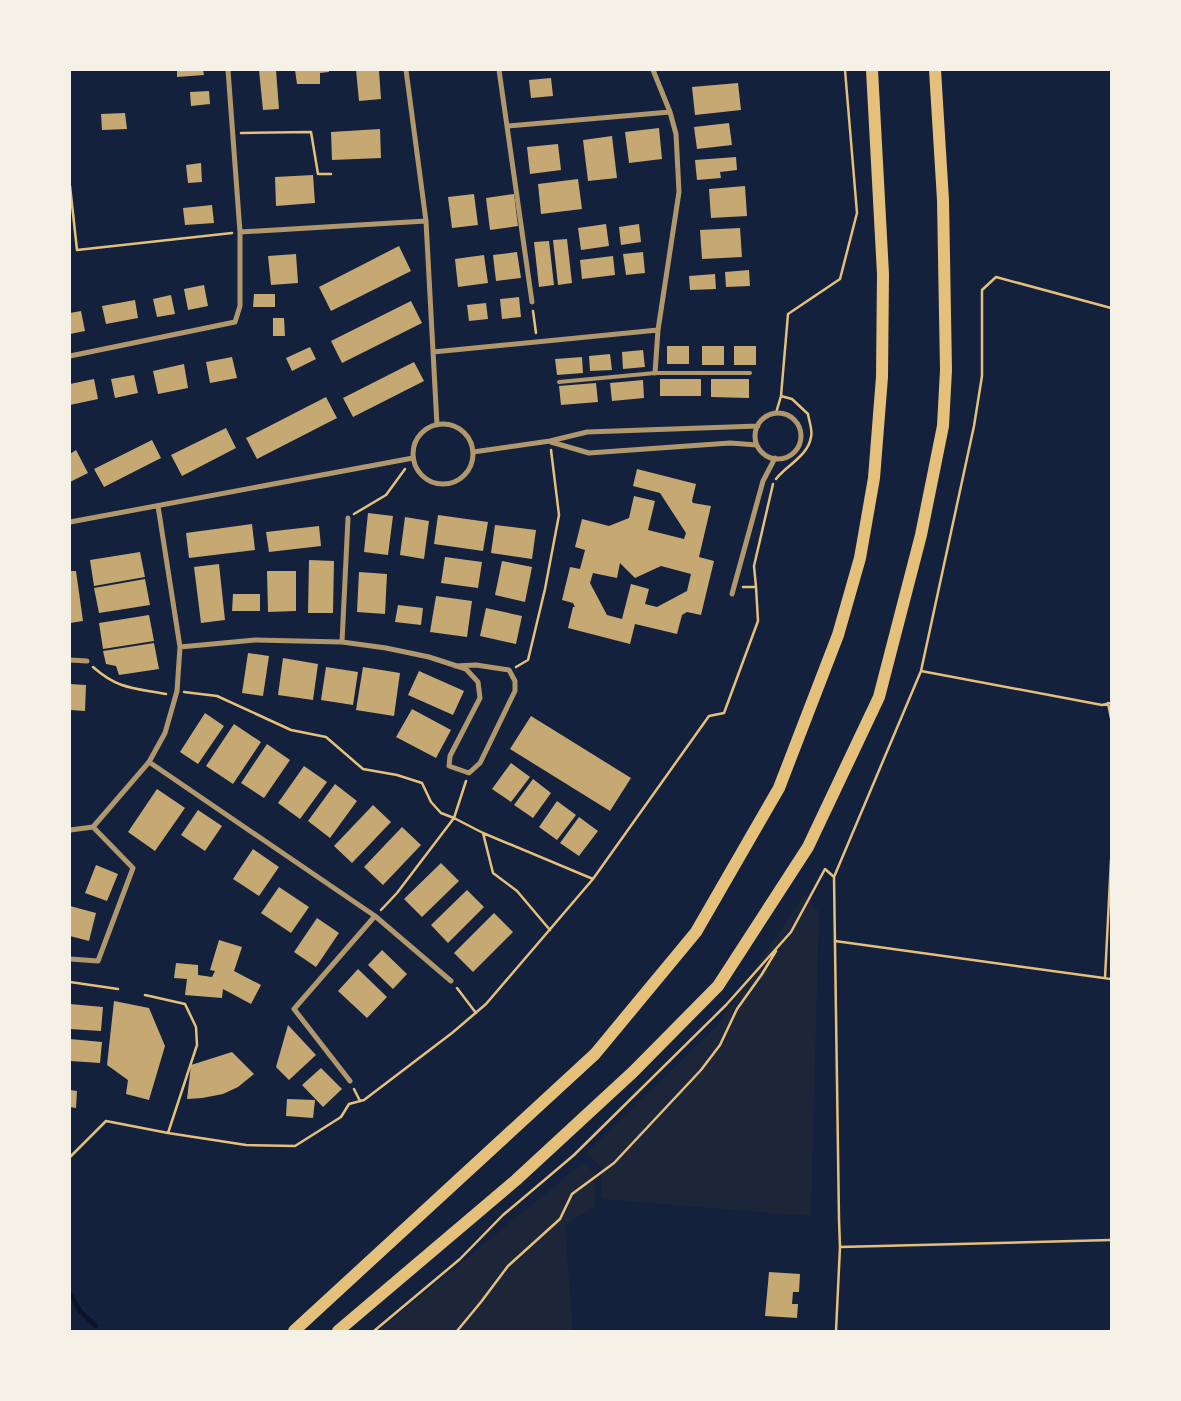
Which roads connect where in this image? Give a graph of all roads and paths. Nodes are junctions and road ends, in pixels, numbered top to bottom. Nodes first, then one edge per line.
1 (228, 70) edge
2 (406, 70) edge
3 (499, 70) edge
4 (653, 70) edge
5 (845, 70) edge
6 (872, 70) edge
7 (935, 70) edge
8 (670, 112) junction
9 (507, 126) junction
10 (232, 134) junction
11 (331, 174) dead end
12 (70, 186) edge
13 (426, 221) junction
14 (240, 232) junction
15 (532, 302) joint
16 (1111, 308) edge
17 (658, 330) junction
18 (537, 343) junction
19 (433, 352) junction
20 (70, 356) edge
21 (655, 373) junction
22 (750, 373) dead end
23 (559, 382) dead end
24 (781, 396) junction
25 (776, 413) junction
26 (436, 425) junction
27 (758, 426) junction
28 (550, 442) junction
29 (757, 445) junction
30 (473, 452) junction
31 (413, 458) junction
32 (775, 458) junction
33 (158, 506) junction
34 (348, 518) joint
35 (70, 522) edge
36 (734, 587) junction
37 (756, 587) junction
38 (732, 594) dead end
39 (342, 642) junction
40 (180, 647) junction
41 (70, 660) edge
42 (86, 661) joint
43 (455, 666) junction
44 (509, 670) junction
45 (921, 671) junction
46 (175, 696) junction
47 (1110, 703) edge
48 (1111, 718) edge
49 (149, 762) junction
50 (469, 773) junction
51 (93, 827) junction
52 (70, 830) edge
53 (484, 833) dead end
54 (1111, 860) edge
55 (593, 879) dead end
56 (374, 916) junction
57 (550, 930) dead end
58 (835, 941) junction
59 (779, 945) dead end
60 (70, 959) edge
61 (1105, 978) junction
62 (1111, 979) edge
63 (451, 981) joint
64 (70, 982) edge
65 (118, 988) dead end
66 (476, 1013) dead end
67 (350, 1081) joint
68 (360, 1101) dead end
69 (168, 1132) dead end
70 (70, 1157) edge
71 (1111, 1240) edge
72 (840, 1247) junction
73 (294, 1331) edge
74 (338, 1331) edge
75 (456, 1331) edge
76 (836, 1331) edge

1 - 10 street
2 - 13 street
3 - 9 street
4 - 8 street
5 - 24 path
6 - 73 highway
7 - 74 highway
8 - 9 street
8 - 17 street
9 - 15 street
10 - 11 path
10 - 14 street
12 - 14 path
13 - 14 street
13 - 19 street
14 - 20 street
15 - 18 path
16 - 45 path
17 - 18 street
17 - 21 street
18 - 19 street
19 - 26 street
21 - 22 lane
21 - 23 lane
24 - 25 path
24 - 37 path
25 - 27 street
25 - 32 street
26 - 30 street
26 - 31 street
27 - 28 street
27 - 29 street
28 - 29 street
28 - 30 street
28 - 44 path
29 - 32 street
30 - 31 street
31 - 33 street
31 - 34 path
32 - 36 street
33 - 35 street
33 - 40 street
34 - 39 street
36 - 37 path
36 - 38 street
37 - 55 path
39 - 40 street
39 - 43 street
40 - 46 street
41 - 42 street
42 - 46 path
43 - 44 street
43 - 50 street
44 - 50 street
45 - 47 path
45 - 58 path
46 - 49 street
47 - 48 path
49 - 51 street
49 - 56 street
50 - 56 path
51 - 52 street
51 - 60 street
53 - 57 path
54 - 61 path
56 - 63 street
56 - 67 street
58 - 61 path
58 - 72 path
59 - 75 path
61 - 62 path
63 - 66 path
64 - 65 path
67 - 68 path
69 - 70 path
71 - 72 path
72 - 76 path

